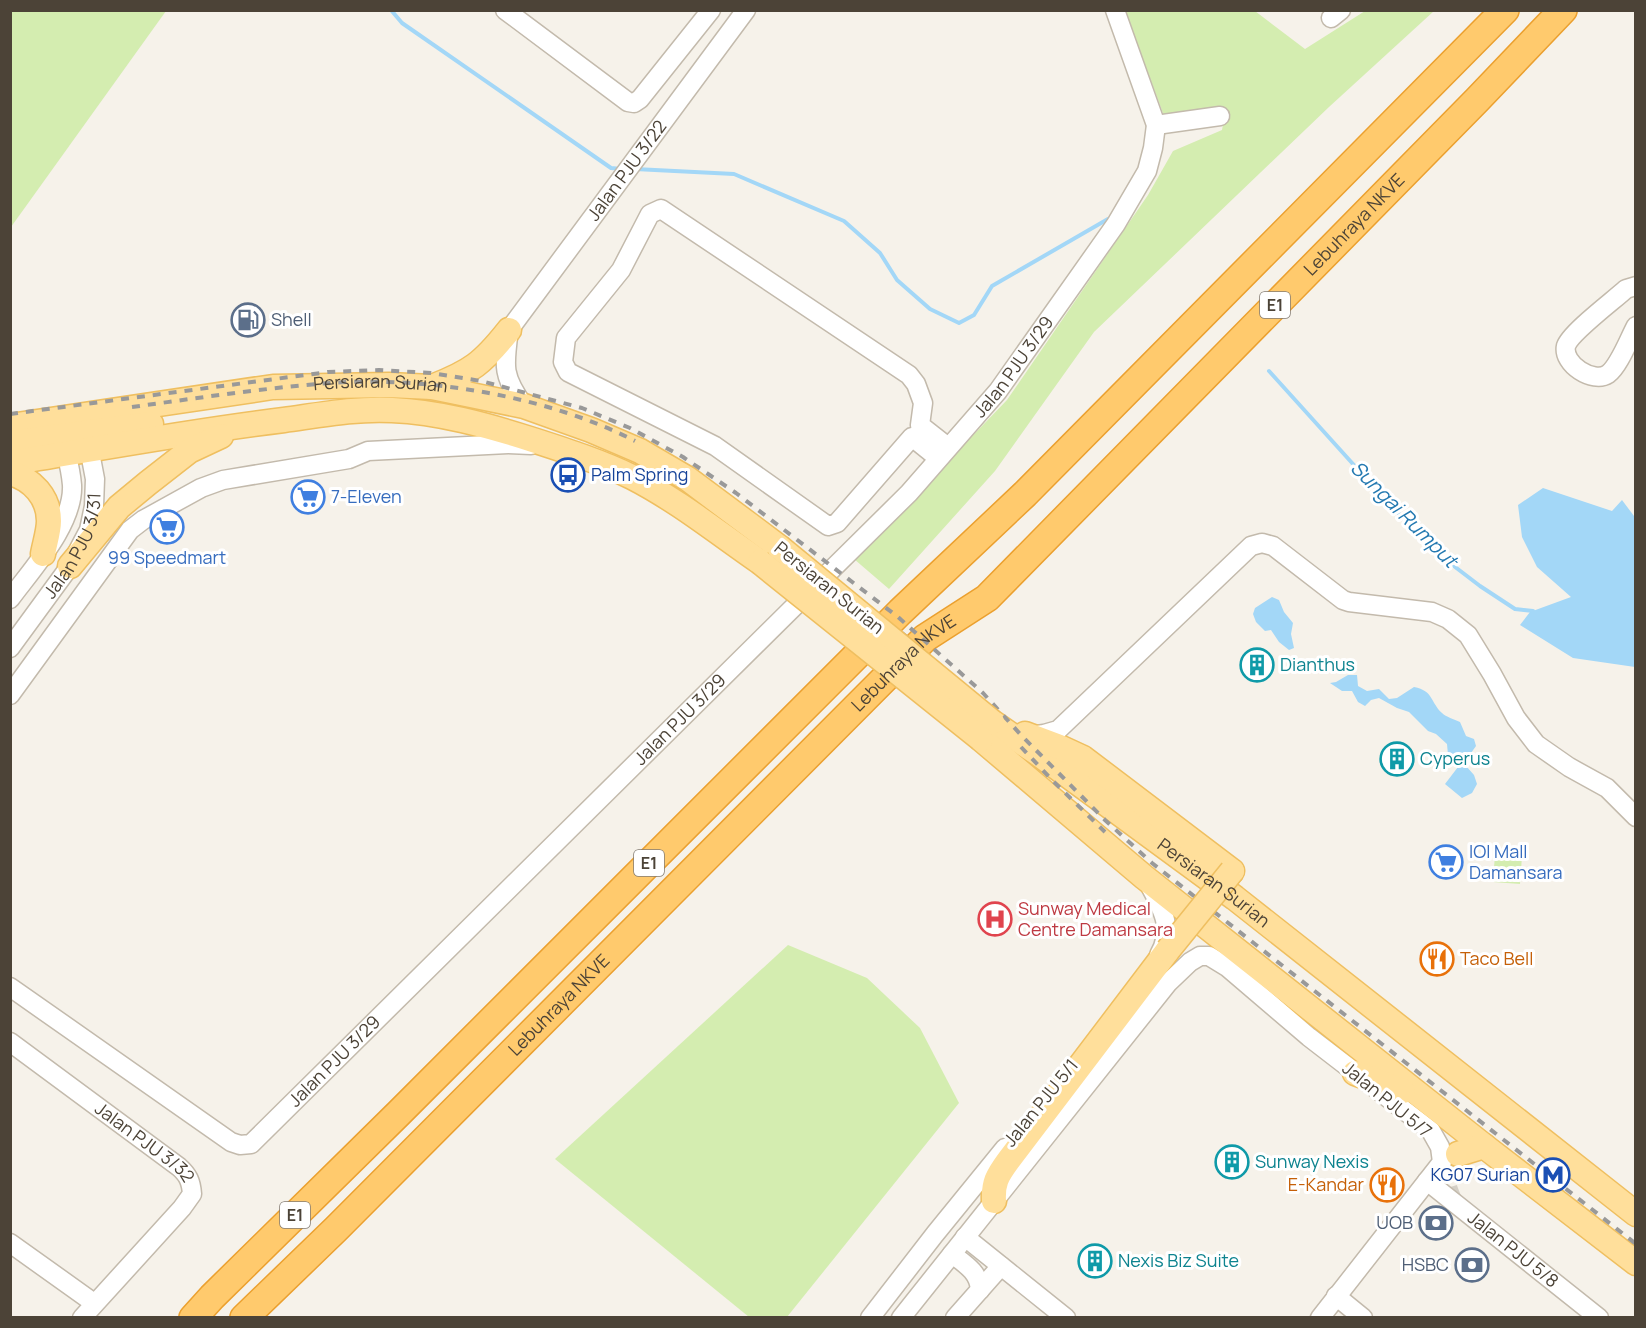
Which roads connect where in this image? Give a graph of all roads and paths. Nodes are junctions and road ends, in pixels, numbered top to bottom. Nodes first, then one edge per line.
1 (505, 10) edge
2 (711, 10) edge
3 (746, 10) edge
4 (1115, 10) edge
5 (1505, 10) edge
6 (1563, 10) edge
7 (1220, 116) dead end
8 (1156, 125) junction
9 (1635, 285) edge
10 (1635, 326) edge
11 (509, 330) junction
12 (432, 387) junction
13 (515, 404) junction
14 (244, 424) junction
15 (10, 426) edge
16 (10, 443) edge
17 (76, 443) junction
18 (548, 445) junction
19 (943, 453) junction
20 (10, 463) edge
21 (10, 473) edge
22 (43, 554) junction
23 (70, 566) junction
24 (10, 599) edge
25 (10, 648) edge
26 (10, 695) edge
27 (992, 730) junction
28 (1030, 736) junction
29 (1635, 817) edge
30 (1144, 877) junction
31 (1163, 949) junction
32 (1181, 970) junction
33 (10, 987) edge
34 (10, 1042) edge
35 (1355, 1073) junction
36 (1425, 1100) junction
37 (1484, 1146) junction
38 (1558, 1153) junction
39 (1455, 1158) dead end
40 (1511, 1166) junction
41 (1427, 1181) junction
42 (1635, 1200) edge
43 (994, 1201) junction
44 (1635, 1214) edge
45 (965, 1237) junction
46 (10, 1243) edge
47 (952, 1254) junction
48 (1635, 1263) edge
49 (1001, 1266) junction
50 (1635, 1280) edge
51 (980, 1290) junction
52 (1336, 1296) junction
53 (94, 1304) junction
54 (82, 1317) edge
55 (193, 1317) edge
56 (244, 1317) edge
57 (870, 1317) edge
58 (901, 1317) edge
59 (955, 1317) edge
60 (1066, 1317) edge
61 (1320, 1317) edge
62 (1363, 1317) edge
63 (1599, 1317) edge

1 - 2 street
3 - 11 street, Jalan PJU 3/22
4 - 8 street, Jalan PJU 3/29
5 - 55 highway, Lebuhraya NKVE / E1
6 - 56 highway, Lebuhraya NKVE / E1
7 - 8 street
8 - 19 street, Jalan PJU 3/29
9 - 10 street
11 - 12 main road
11 - 13 street
12 - 13 main road, Persiaran Surian
12 - 15 main road, Persiaran Surian
13 - 17 main road
13 - 27 main road, Persiaran Surian, bridge
14 - 17 main road, Persiaran Surian
14 - 18 main road, Persiaran Surian
14 - 23 main road
16 - 17 main road
17 - 20 main road, Persiaran Surian
17 - 22 street, Jalan PJU 3/31
17 - 23 street, Jalan PJU 3/31
18 - 26 street
18 - 27 main road, Persiaran Surian, bridge
19 - 19 street
19 - 33 street, Jalan PJU 3/29
21 - 22 main road
22 - 24 street, Jalan PJU 3/31
23 - 25 street, Jalan PJU 3/31
27 - 28 main road
27 - 30 main road, Persiaran Surian
27 - 38 main road, Persiaran Surian
28 - 29 street
28 - 43 main road, bridge
30 - 31 street, Jalan PJU 5/1
30 - 36 main road, Persiaran Surian
31 - 32 street
31 - 57 street, Jalan PJU 5/1
32 - 35 street, Jalan PJU 5/7
32 - 43 street, Jalan PJU 5/1
34 - 53 street, Jalan PJU 3/32
35 - 36 main road
35 - 41 street, Jalan PJU 5/7
36 - 37 main road
37 - 39 main road
37 - 40 main road
38 - 42 main road
38 - 44 main road, Persiaran Surian
40 - 48 main road
40 - 50 main road
41 - 52 street, Jalan PJU 5/7
41 - 63 street, Jalan PJU 5/8
43 - 45 street, Jalan PJU 5/1
45 - 47 street, Jalan PJU 5/1
45 - 49 street
46 - 53 street
47 - 51 street
47 - 58 street, Jalan PJU 5/1
49 - 51 street
49 - 60 street
51 - 59 street
52 - 61 street, Jalan PJU 5/7
52 - 62 street
53 - 54 street, Jalan PJU 3/32

